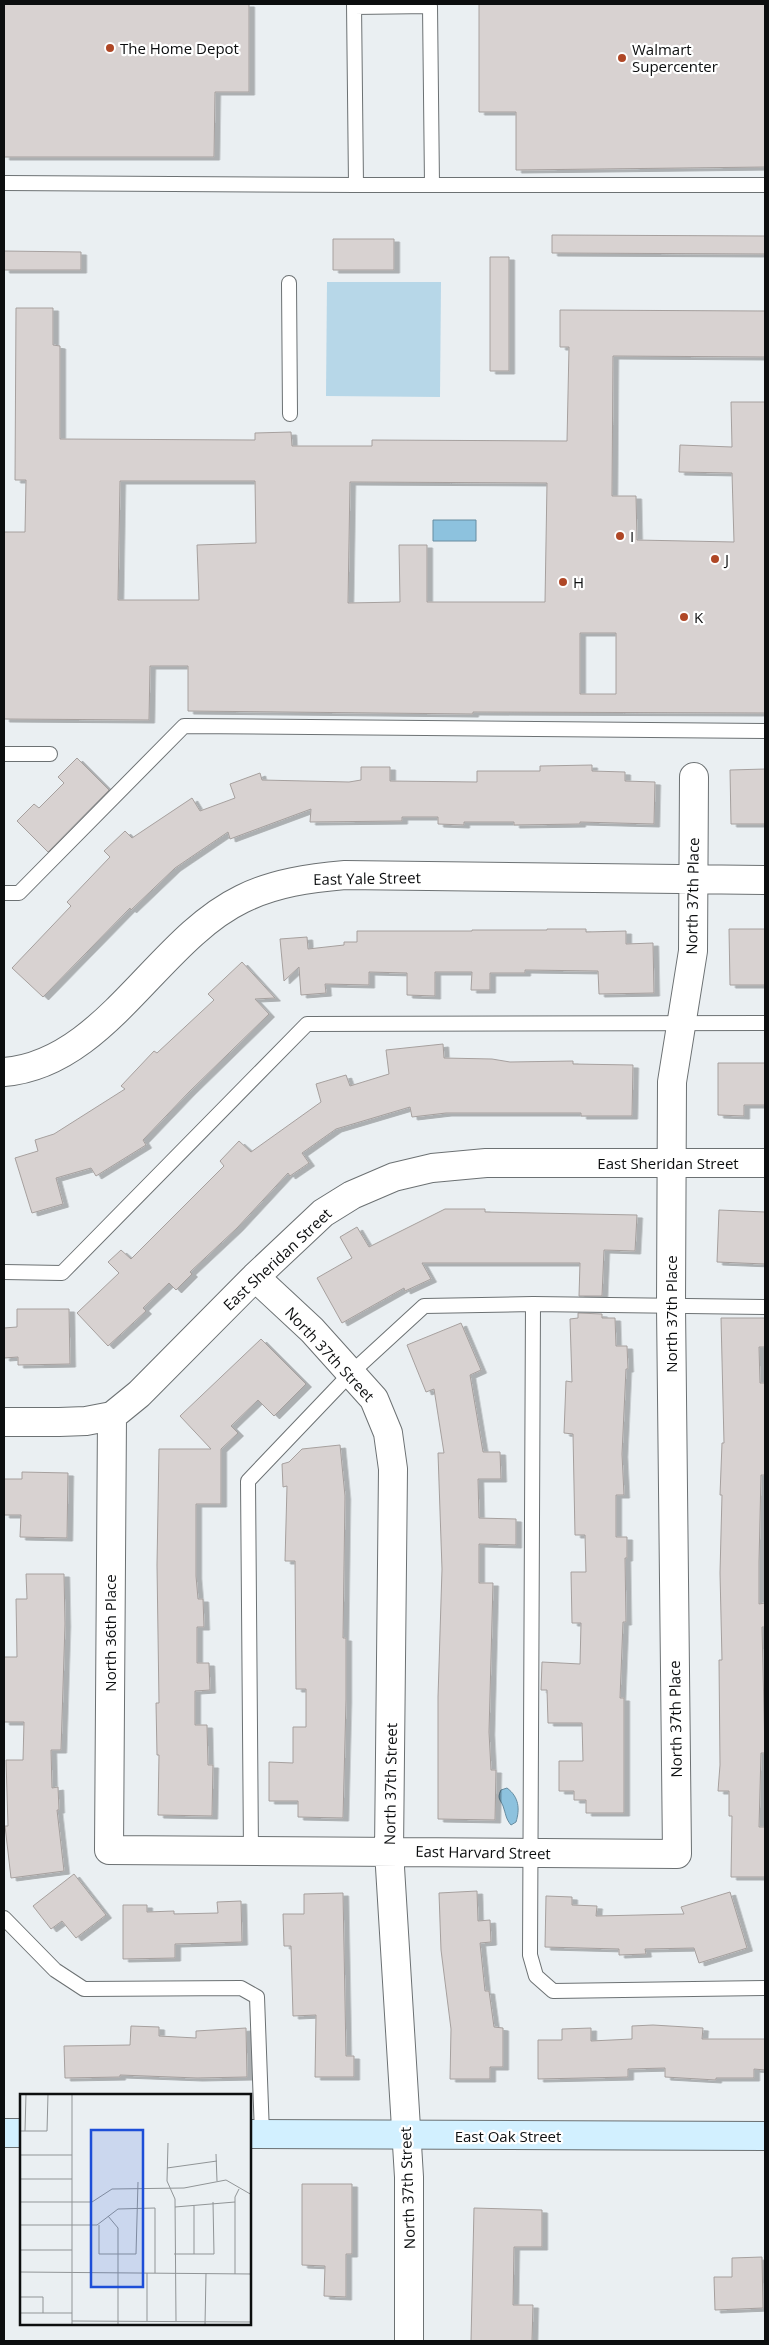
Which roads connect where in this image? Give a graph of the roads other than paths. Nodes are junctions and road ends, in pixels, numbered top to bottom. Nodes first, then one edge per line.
1 (354, 5) edge
2 (4, 183) edge
3 (356, 185) junction
4 (432, 185) junction
5 (765, 185) edge
6 (290, 283) dead end
7 (290, 414) dead end
8 (765, 731) edge
9 (4, 754) edge
10 (50, 754) dead end
11 (694, 777) dead end
12 (693, 880) junction
13 (765, 880) edge
14 (4, 893) edge
15 (681, 1022) junction
16 (765, 1023) edge
17 (4, 1072) edge
18 (672, 1163) junction
19 (765, 1163) edge
20 (4, 1272) edge
21 (255, 1277) junction
22 (533, 1304) junction
23 (671, 1306) junction
24 (765, 1307) edge
25 (351, 1373) junction
26 (112, 1416) junction
27 (4, 1422) edge
28 (109, 1850) joint
29 (389, 1851) junction
30 (251, 1852) junction
31 (531, 1852) junction
32 (677, 1854) joint
33 (4, 1918) edge
34 (765, 1988) edge
35 (4, 2133) edge
36 (20, 2133) edge
37 (256, 2134) edge
38 (406, 2135) junction
39 (765, 2136) edge
40 (409, 2341) edge

1 - 3 lane
1 - 4 lane
2 - 3 lane
3 - 4 lane
4 - 5 lane
6 - 7 lane
8 - 14 lane
9 - 10 lane
11 - 12 street, North 37th Place
12 - 13 street, East Yale Street
12 - 15 street, North 37th Place
12 - 17 street, East Yale Street
15 - 16 lane
15 - 18 street, North 37th Place
15 - 20 lane
18 - 19 street, East Sheridan Street
18 - 21 street, East Sheridan Street
18 - 23 street, North 37th Place
21 - 25 street, North 37th Street
21 - 26 street, East Sheridan Street
22 - 23 lane
22 - 25 lane
22 - 31 lane
23 - 24 lane
23 - 32 street, North 37th Place
25 - 29 street, North 37th Street
25 - 30 lane
26 - 27 street, East Sheridan Street
26 - 28 street, North 36th Place
28 - 30 street, East Harvard Street
29 - 30 street, East Harvard Street
29 - 31 street, East Harvard Street
29 - 38 street, North 37th Street
31 - 32 street, East Harvard Street
31 - 34 lane
33 - 37 lane
35 - 36 street
37 - 38 street, East Oak Street
38 - 39 street, East Oak Street
38 - 40 street, North 37th Street

